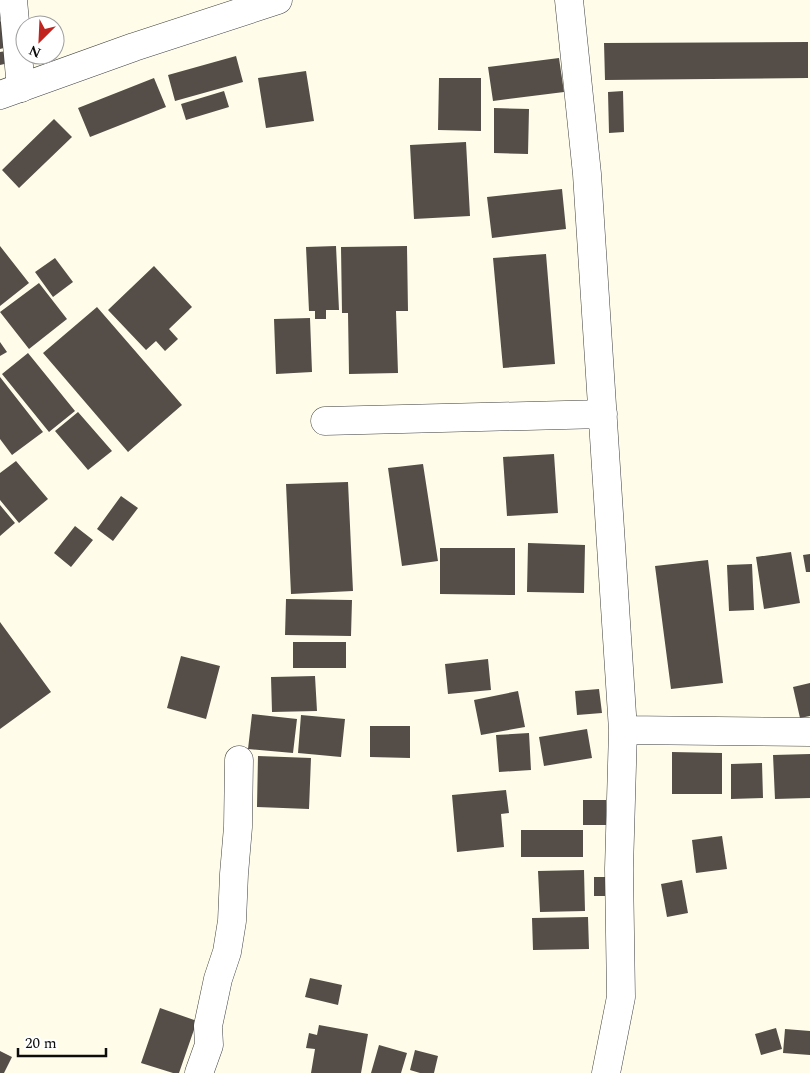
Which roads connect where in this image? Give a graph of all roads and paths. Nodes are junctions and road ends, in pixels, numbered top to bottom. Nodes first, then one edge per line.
1 (13, 0) edge
2 (278, 0) edge
3 (570, 0) edge
4 (11, 92) edge
5 (603, 414) junction
6 (325, 421) dead end
7 (623, 730) junction
8 (810, 732) edge
9 (239, 760) dead end
10 (200, 1073) edge
11 (606, 1073) edge

1 - 4 street
2 - 4 street
3 - 5 street
5 - 6 street
5 - 7 street
7 - 8 street
7 - 11 street
9 - 10 street

